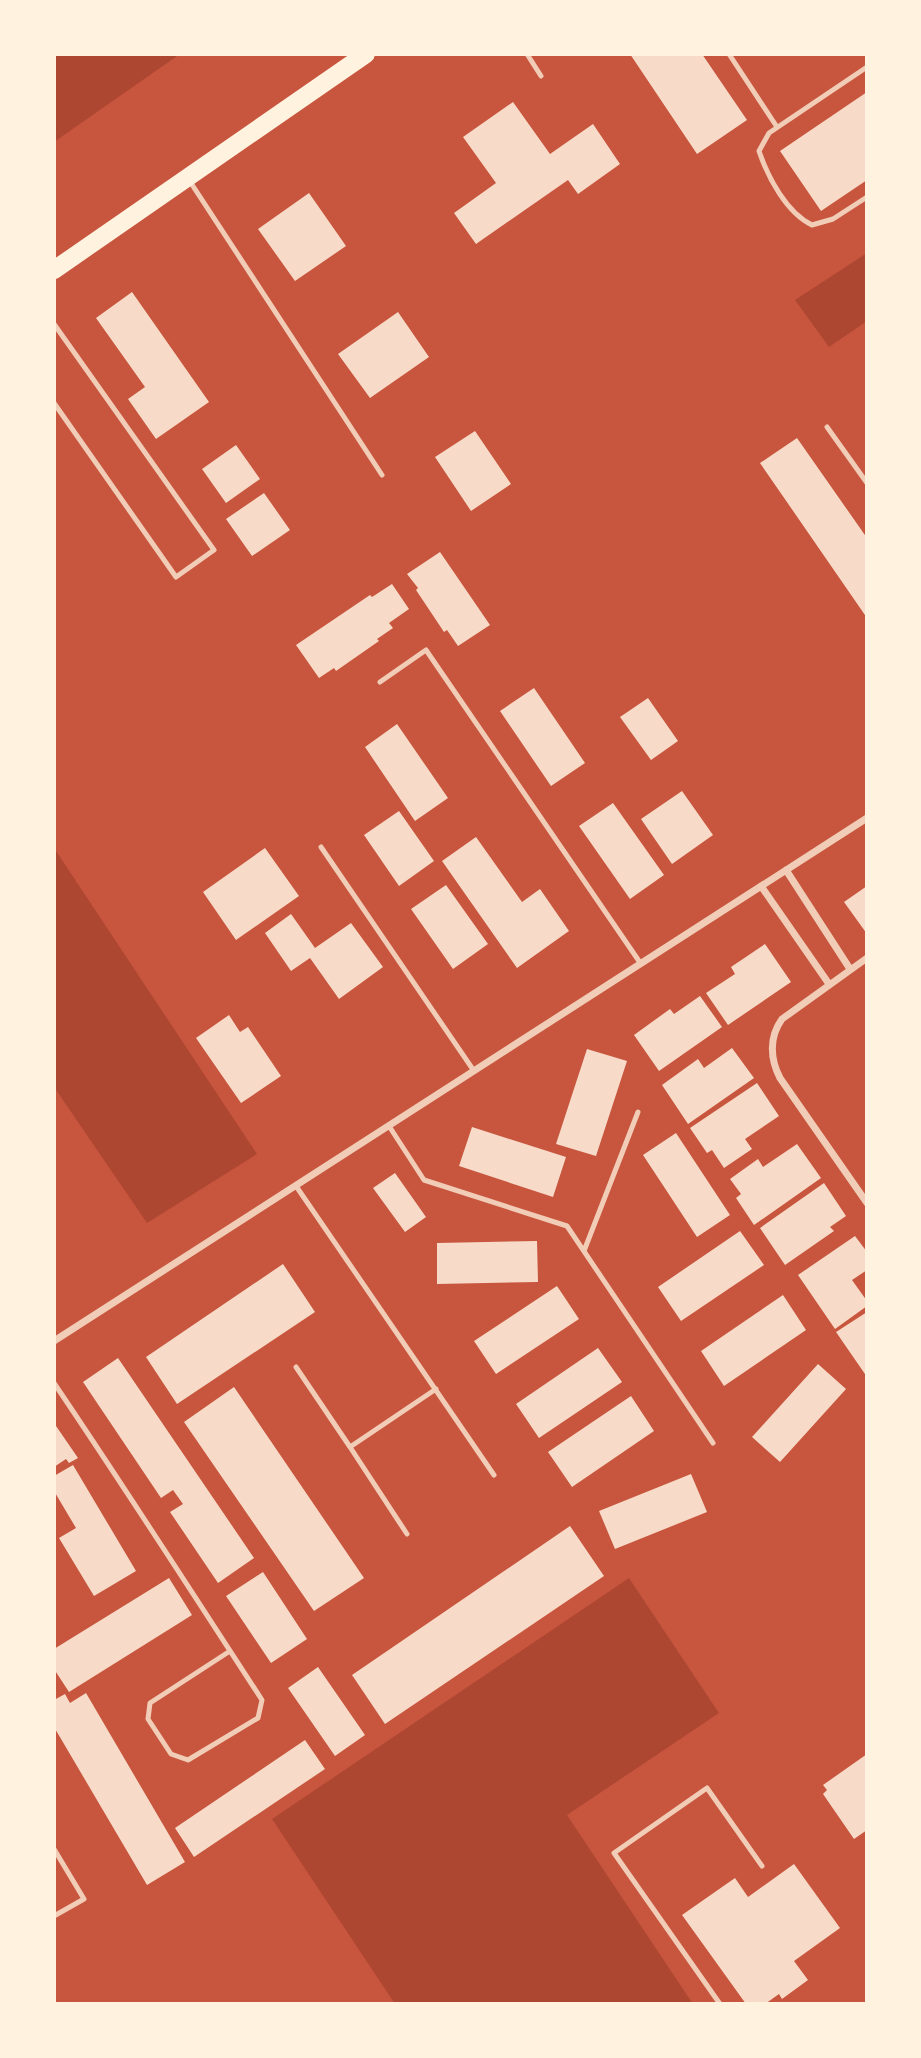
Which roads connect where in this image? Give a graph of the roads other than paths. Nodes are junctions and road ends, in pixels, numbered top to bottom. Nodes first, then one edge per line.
1 (366, 54) edge
2 (527, 54) edge
3 (729, 54) edge
4 (867, 67) edge
5 (541, 76) dead end
6 (777, 127) junction
7 (188, 177) junction
8 (867, 197) edge
9 (54, 270) edge
10 (54, 324) edge
11 (54, 404) edge
12 (827, 427) dead end
13 (382, 475) dead end
14 (867, 484) edge
15 (380, 682) dead end
16 (867, 818) edge
17 (321, 847) dead end
18 (786, 870) junction
19 (761, 886) junction
20 (867, 958) edge
21 (640, 964) junction
22 (850, 969) junction
23 (829, 984) junction
24 (474, 1071) junction
25 (638, 1111) dead end
26 (389, 1126) junction
27 (296, 1186) junction
28 (867, 1203) edge
29 (583, 1251) junction
30 (54, 1341) edge
31 (296, 1367) dead end
32 (54, 1383) edge
33 (436, 1389) junction
34 (713, 1443) dead end
35 (350, 1447) junction
36 (494, 1475) dead end
37 (407, 1534) dead end
38 (230, 1651) junction
39 (54, 1849) edge
40 (762, 1866) dead end
41 (54, 1916) edge
42 (720, 2004) edge

1 - 7 main road
2 - 5 lane
3 - 6 lane
4 - 6 lane
6 - 8 lane
7 - 9 main road
7 - 13 lane
10 - 11 lane
12 - 14 lane
15 - 21 lane
16 - 18 street
17 - 24 lane
18 - 19 street
18 - 22 street
19 - 21 street
19 - 23 street
20 - 22 street
21 - 24 street
22 - 23 street
23 - 28 street
24 - 26 street
25 - 29 lane
26 - 27 street
26 - 29 lane
27 - 30 street
27 - 33 lane
29 - 34 lane
31 - 35 lane
32 - 38 lane
33 - 35 lane
33 - 36 lane
35 - 37 lane
38 - 38 lane
39 - 41 lane
40 - 42 lane

